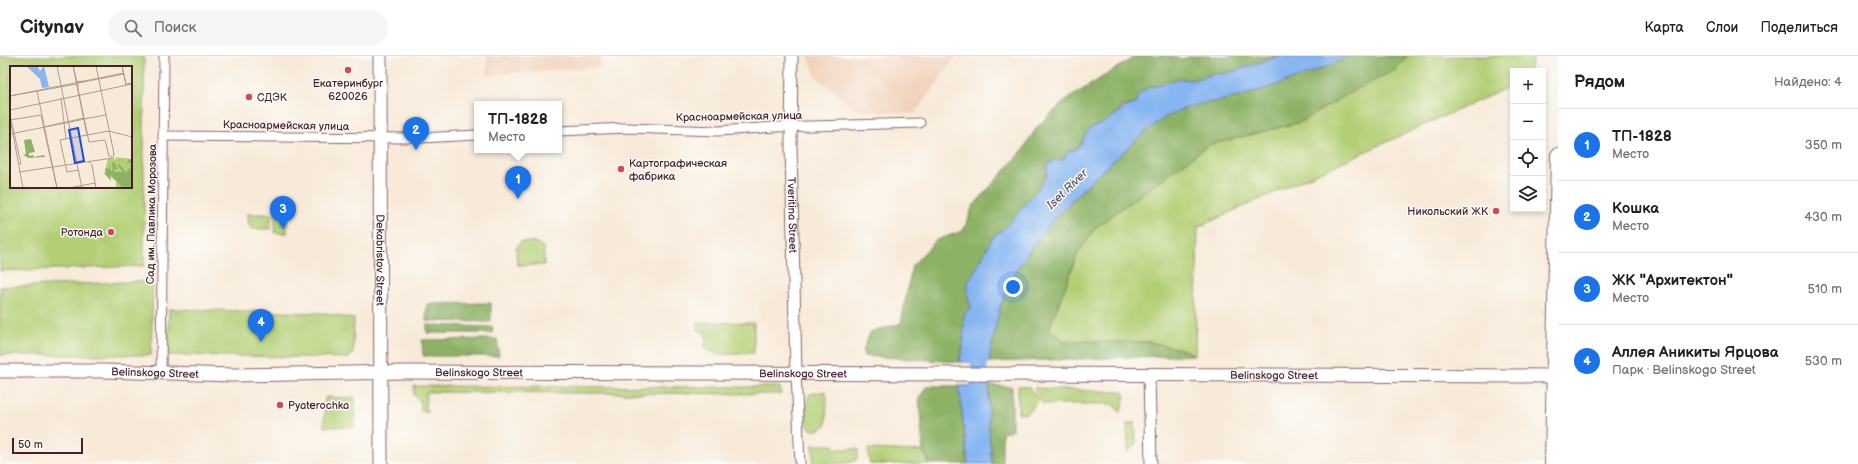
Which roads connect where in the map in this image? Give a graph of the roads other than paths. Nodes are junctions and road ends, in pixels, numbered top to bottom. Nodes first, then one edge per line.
1 (164, 56) edge
2 (380, 56) edge
3 (792, 56) edge
4 (920, 123) dead end
5 (792, 127) junction
6 (562, 131) edge
7 (474, 135) edge
8 (163, 136) junction
9 (381, 138) junction
10 (408, 138) dead end
11 (421, 138) dead end
12 (1558, 155) edge
13 (0, 371) edge
14 (381, 372) junction
15 (161, 373) junction
16 (796, 373) junction
17 (1150, 374) junction
18 (1556, 376) edge
19 (381, 464) edge
20 (800, 464) edge
21 (1151, 464) edge
22 (1552, 464) edge

1 - 8 street, Сад им. Павлика Морозова
2 - 9 main road, Dekabristov Street
3 - 5 street, Tveritina Street
4 - 5 street, Красноармейская улица
5 - 6 street, Красноармейская улица
5 - 16 street, Tveritina Street
7 - 11 street
8 - 9 street, Красноармейская улица
8 - 15 street, Сад им. Павлика Морозова
9 - 10 street, Красноармейская улица
9 - 14 main road, Dekabristov Street
12 - 18 main road
13 - 15 main road, Belinskogo Street
14 - 15 main road, Belinskogo Street
14 - 16 main road, Belinskogo Street
14 - 19 main road, Dekabristov Street
16 - 17 main road, Belinskogo Street
16 - 20 street
17 - 18 main road, Belinskogo Street
17 - 21 street
18 - 22 main road

